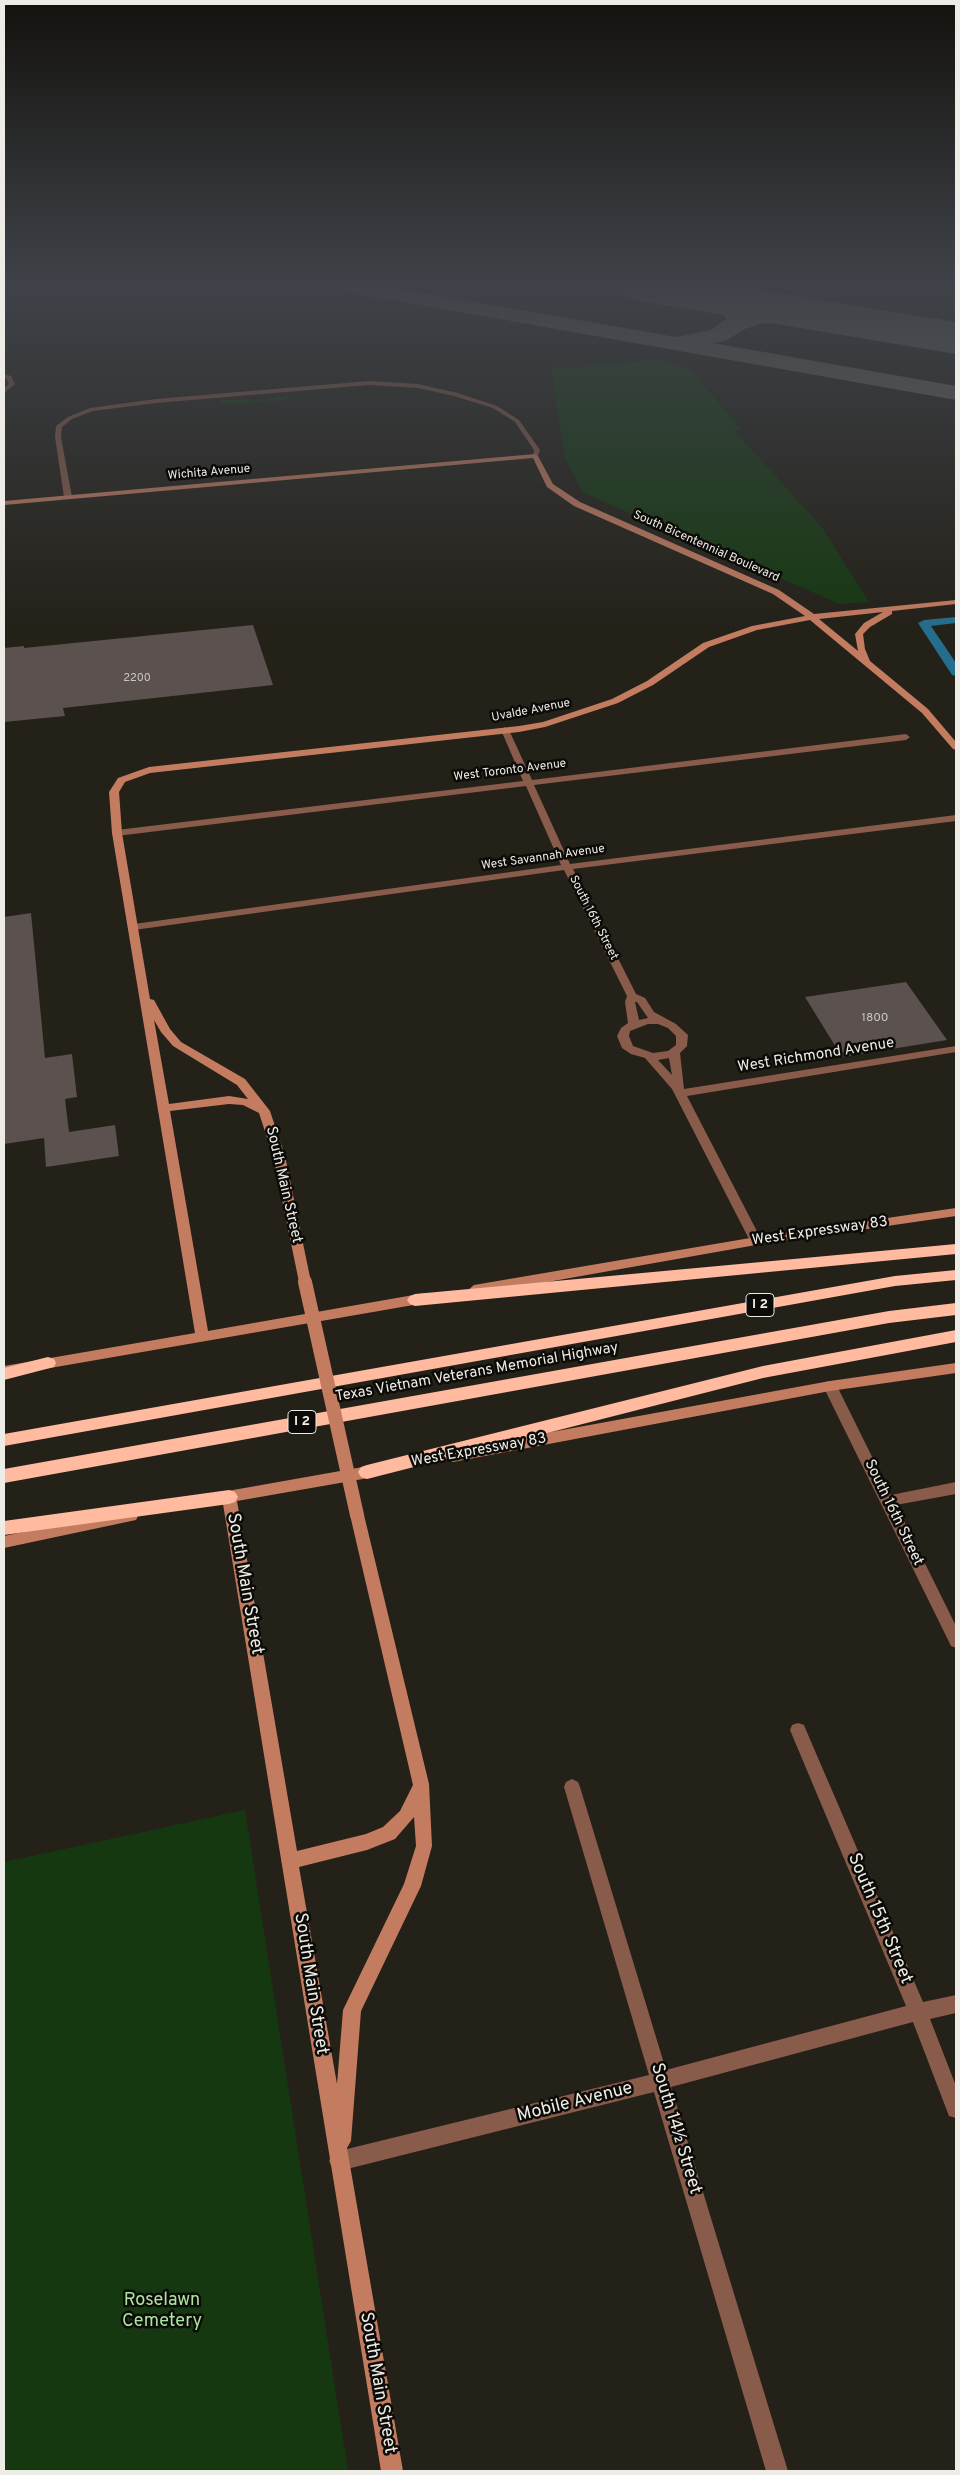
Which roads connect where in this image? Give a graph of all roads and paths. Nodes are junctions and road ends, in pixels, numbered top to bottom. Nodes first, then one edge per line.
1 (151, 402) edge
2 (482, 402) edge
3 (535, 456) junction
4 (68, 497) junction
5 (4, 503) edge
6 (956, 602) edge
7 (900, 608) junction
8 (812, 617) junction
9 (867, 663) junction
10 (505, 730) junction
11 (906, 737) dead end
12 (956, 747) edge
13 (121, 780) joint
14 (528, 782) junction
15 (956, 818) edge
16 (117, 833) junction
17 (567, 867) junction
18 (134, 927) junction
19 (145, 991) junction
20 (632, 996) junction
21 (660, 1021) junction
22 (634, 1024) junction
23 (956, 1049) edge
24 (674, 1052) junction
25 (649, 1056) junction
26 (678, 1090) junction
27 (164, 1108) junction
28 (264, 1111) junction
29 (956, 1212) edge
30 (756, 1241) junction
31 (956, 1249) edge
32 (956, 1275) edge
33 (415, 1300) junction
34 (956, 1308) edge
35 (202, 1336) junction
36 (956, 1336) edge
37 (48, 1363) joint
38 (956, 1368) edge
39 (4, 1372) edge
40 (830, 1386) junction
41 (4, 1440) edge
42 (367, 1472) junction
43 (4, 1476) edge
44 (956, 1488) edge
45 (229, 1497) junction
46 (887, 1501) junction
47 (4, 1528) edge
48 (4, 1542) edge
49 (956, 1641) edge
50 (798, 1730) dead end
51 (422, 1784) junction
52 (572, 1787) dead end
53 (290, 1861) junction
54 (956, 2004) edge
55 (918, 2012) junction
56 (661, 2082) junction
57 (956, 2109) edge
58 (339, 2161) junction
59 (392, 2471) edge
60 (776, 2471) edge

1 - 4 street
2 - 3 street
3 - 4 street, Wichita Avenue
3 - 8 street, South Bicentennial Boulevard
4 - 5 street, Wichita Avenue
6 - 7 street, Uvalde Avenue
7 - 8 street, Uvalde Avenue
7 - 9 street
8 - 9 street, South Bicentennial Boulevard
8 - 10 street, Uvalde Avenue
9 - 12 street, South Bicentennial Boulevard
10 - 13 street, Uvalde Avenue
10 - 14 street, South 16th Street
11 - 14 street, West Toronto Avenue
13 - 16 street, South Main Street
14 - 16 street, West Toronto Avenue
14 - 17 street, South 16th Street
15 - 17 street, West Savannah Avenue
16 - 18 street, South Main Street
17 - 18 street, West Savannah Avenue
17 - 20 street, South 16th Street
18 - 19 street, South Main Street
19 - 27 street, South Main Street
19 - 28 street, South Main Street
20 - 21 street
20 - 22 street
21 - 22 street
21 - 24 street
22 - 25 street
23 - 26 street, West Richmond Avenue
24 - 25 street
24 - 26 street
25 - 26 street
26 - 30 street
27 - 28 street, South Main Street
27 - 35 street, South Main Street
28 - 51 street, South Main Street, bridge
29 - 30 street, West Expressway 83
30 - 33 street, West Expressway 83
31 - 33 highway
32 - 41 highway, Texas Vietnam Veterans Memorial Highway / I 2
33 - 35 street, West Expressway 83
34 - 43 highway, Texas Vietnam Veterans Memorial Highway / I 2
35 - 37 street, West Expressway 83
36 - 42 highway
37 - 39 highway
38 - 40 street, West Expressway 83
40 - 42 street, West Expressway 83
40 - 46 street, South 16th Street
42 - 45 street, West Expressway 83
44 - 46 street
45 - 47 highway
45 - 48 street, West Expressway 83
45 - 53 street, South Main Street
46 - 49 street, South 16th Street
50 - 55 street, South 15th Street
51 - 53 street
51 - 58 street, South Main Street
52 - 56 street, South 14½ Street
53 - 58 street, South Main Street
54 - 55 street, Mobile Avenue
55 - 56 street, Mobile Avenue
55 - 57 street, South 15th Street
56 - 58 street, Mobile Avenue
56 - 60 street, South 14½ Street
58 - 59 street, South Main Street

